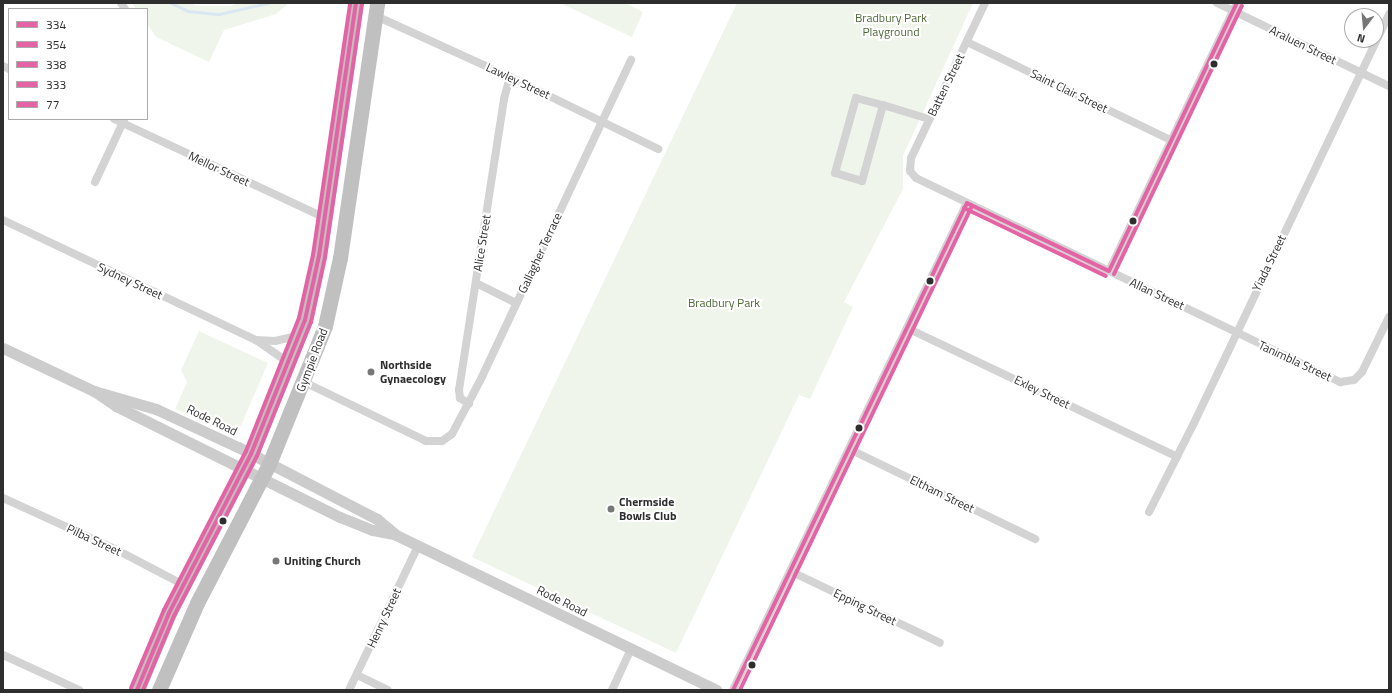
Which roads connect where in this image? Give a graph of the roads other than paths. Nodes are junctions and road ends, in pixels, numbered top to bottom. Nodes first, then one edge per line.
1 (356, 3) edge
2 (985, 3) edge
3 (1217, 3) edge
4 (1235, 7) edge
5 (376, 9) edge
6 (1389, 14) edge
7 (967, 42) junction
8 (630, 60) dead end
9 (1361, 72) junction
10 (510, 77) junction
11 (1389, 86) edge
12 (883, 105) junction
13 (930, 119) junction
14 (123, 121) edge
15 (602, 121) junction
16 (1171, 140) junction
17 (658, 149) dead end
18 (910, 168) joint
19 (95, 182) dead end
20 (967, 203) junction
21 (325, 218) junction
22 (3, 220) edge
23 (1109, 271) junction
24 (476, 283) junction
25 (516, 303) junction
26 (1389, 317) edge
27 (907, 328) junction
28 (1236, 332) junction
29 (300, 335) junction
30 (256, 340) junction
31 (3, 348) edge
32 (289, 362) junction
33 (304, 382) junction
34 (94, 391) junction
35 (469, 404) junction
36 (849, 449) junction
37 (251, 454) junction
38 (1177, 456) junction
39 (269, 464) junction
40 (244, 469) junction
41 (262, 479) junction
42 (3, 498) edge
43 (1149, 512) dead end
44 (396, 535) junction
45 (1035, 539) dead end
46 (418, 546) junction
47 (790, 571) junction
48 (184, 585) junction
49 (940, 643) dead end
50 (632, 648) junction
51 (3, 655) edge
52 (357, 675) junction
53 (79, 690) edge
54 (137, 690) edge
55 (159, 690) edge
56 (350, 690) edge
57 (388, 690) edge
58 (612, 690) edge
59 (717, 690) edge
60 (733, 690) edge

1 - 21 highway, Gympie Road
2 - 7 street, Batten Street
3 - 4 street, Araluen Street
4 - 9 street, Araluen Street
4 - 16 street
5 - 10 street, Lawley Street
5 - 33 highway, Gympie Road
6 - 9 street, Yiada Street
7 - 13 street, Batten Street
7 - 16 street, Saint Clair Street
8 - 15 street, Gallagher Terrace
9 - 11 street, Araluen Street
9 - 28 street, Yiada Street
10 - 15 street, Lawley Street
10 - 24 street, Alice Street
12 - 12 street
12 - 13 street
13 - 18 street, Batten Street
14 - 19 street
14 - 21 street, Mellor Street
15 - 17 street, Lawley Street
15 - 25 street, Gallagher Terrace
16 - 23 street
18 - 20 street, Allan Street
20 - 23 street, Allan Street
20 - 27 street
21 - 29 highway, Gympie Road
22 - 30 street, Sydney Street
23 - 28 street, Allan Street
24 - 25 street
24 - 35 street, Alice Street
25 - 35 street, Gallagher Terrace
26 - 28 street, Tanimbla Street
27 - 36 street
27 - 38 street, Exley Street
28 - 38 street, Yiada Street
29 - 30 street, Sydney Street
29 - 32 highway, Gympie Road
30 - 32 street, Sydney Street
31 - 34 main road, Rode Road
32 - 37 highway, Gympie Road
33 - 35 street, Gallagher Terrace
33 - 39 highway, Gympie Road
34 - 37 main road, Rode Road
34 - 40 main road, Rode Road
36 - 45 street, Eltham Street
36 - 47 street
37 - 39 main road, Rode Road
37 - 40 highway, Gympie Road
38 - 43 street, Yiada Street
39 - 41 highway, Gympie Road
39 - 44 main road, Rode Road
40 - 41 main road, Rode Road
40 - 48 highway, Gympie Road
41 - 44 main road, Rode Road
41 - 55 highway, Gympie Road
42 - 48 street, Pilba Street
44 - 46 main road, Rode Road
46 - 50 main road, Rode Road
46 - 52 street, Henry Street
47 - 49 street, Epping Street
47 - 60 street
48 - 54 highway, Gympie Road
50 - 58 street
50 - 59 main road, Rode Road
51 - 53 street
52 - 56 street, Henry Street
52 - 57 street

